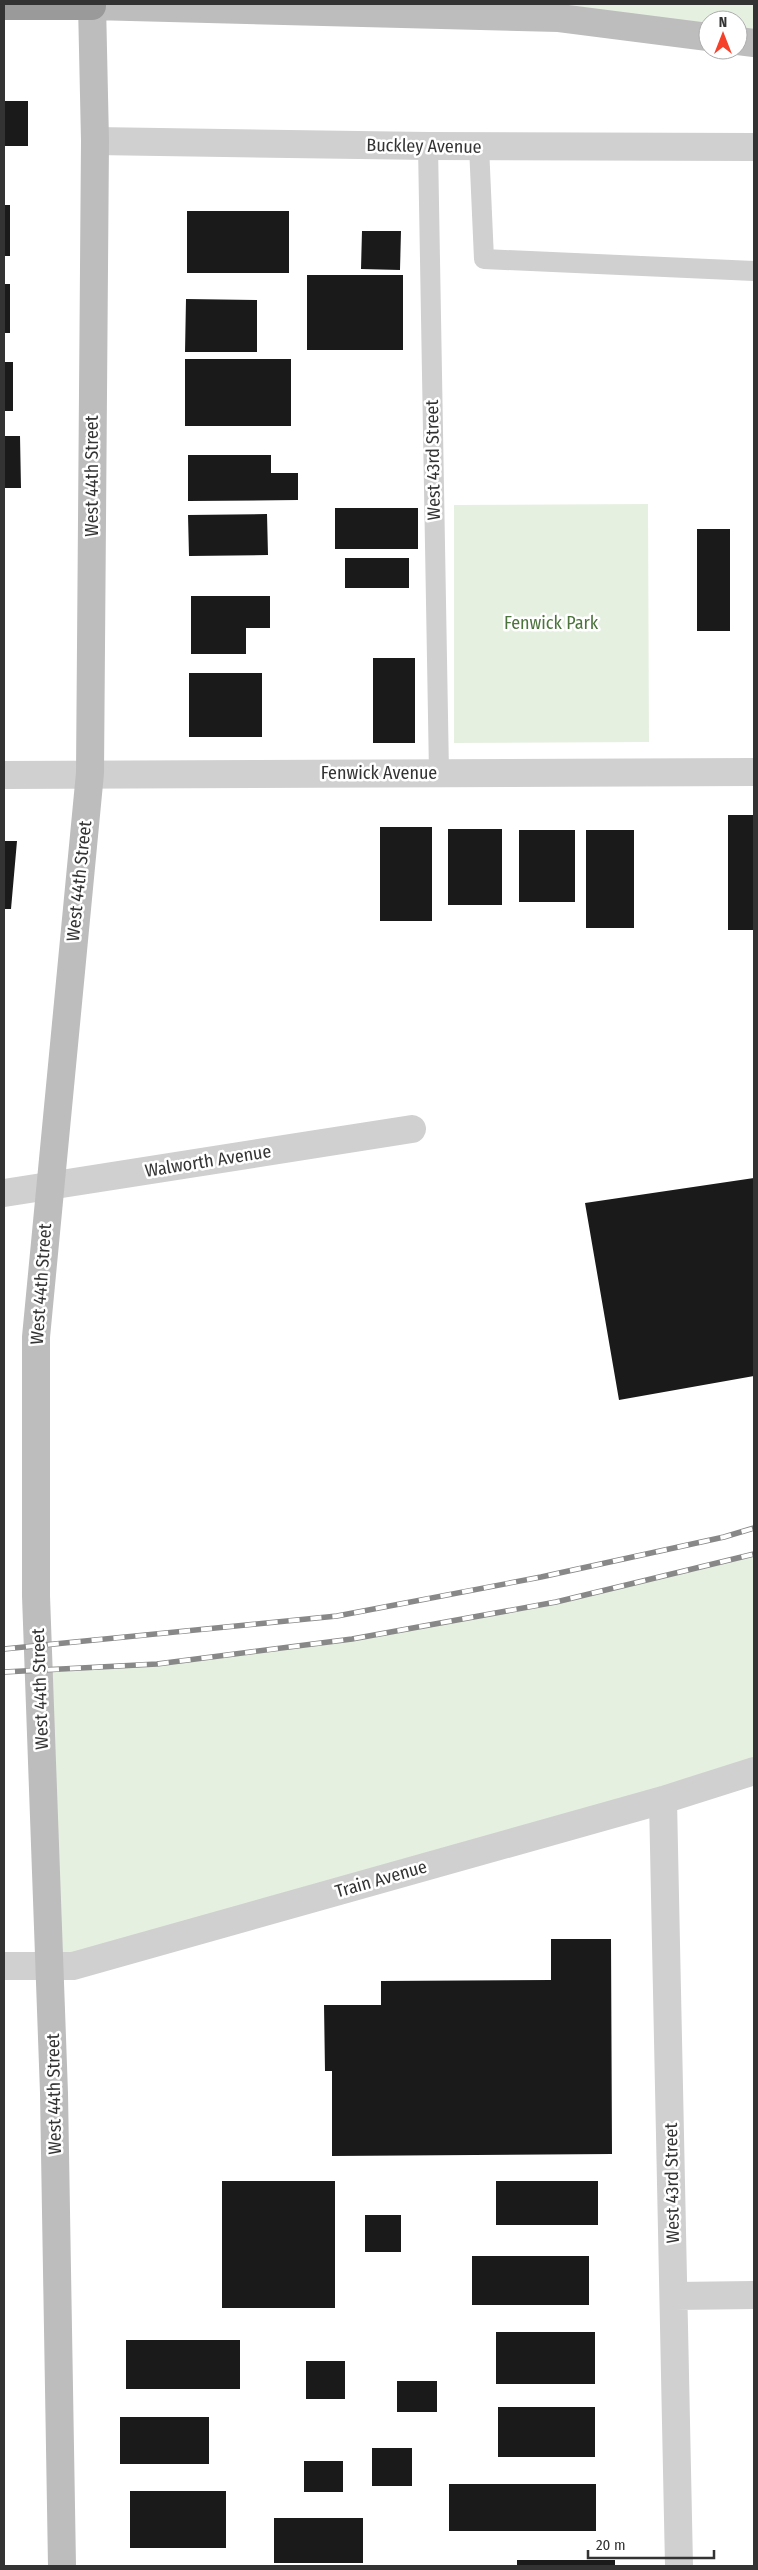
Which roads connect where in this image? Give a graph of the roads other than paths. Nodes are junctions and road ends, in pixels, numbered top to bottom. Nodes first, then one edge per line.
1 (92, 5) edge
2 (4, 6) edge
3 (698, 36) edge
4 (95, 141) junction
5 (428, 146) junction
6 (479, 146) junction
7 (754, 147) edge
8 (754, 271) edge
9 (754, 772) edge
10 (90, 773) junction
11 (439, 773) junction
12 (4, 775) edge
13 (412, 1128) dead end
14 (4, 1193) edge
15 (754, 1771) edge
16 (663, 1800) junction
17 (4, 1966) edge
18 (754, 2295) edge
19 (675, 2296) junction
20 (62, 2566) edge
21 (680, 2566) edge

1 - 2 highway
1 - 3 street
1 - 4 street, West 44th Street
4 - 5 street, Buckley Avenue
4 - 10 street, West 44th Street
5 - 6 street, Buckley Avenue
5 - 11 lane, West 43rd Street
6 - 7 street, Buckley Avenue
6 - 8 lane
9 - 11 street, Fenwick Avenue
10 - 11 street, Fenwick Avenue
10 - 12 street, Fenwick Avenue
10 - 20 street, West 44th Street
13 - 14 street, Walworth Avenue
15 - 16 street, Train Avenue
16 - 17 street, Train Avenue
16 - 19 street, West 43rd Street
18 - 19 street
19 - 21 street, West 43rd Street

